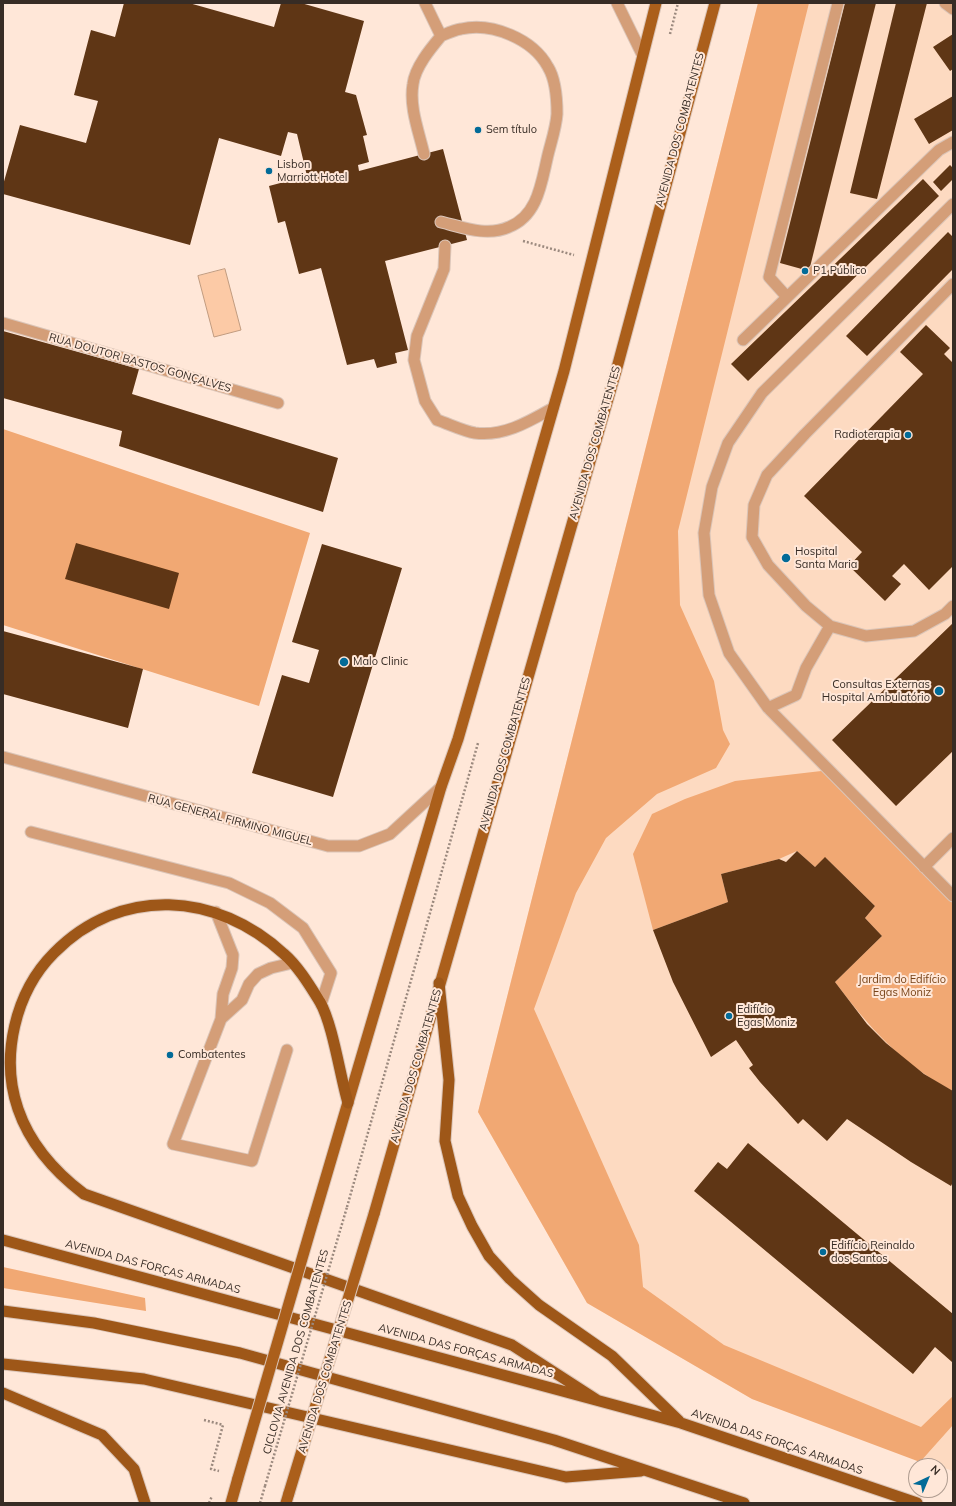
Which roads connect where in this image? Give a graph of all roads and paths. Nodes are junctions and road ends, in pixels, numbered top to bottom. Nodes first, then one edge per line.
1 (425, 3) edge
2 (617, 3) edge
3 (656, 3) edge
4 (715, 3) edge
5 (838, 3) edge
6 (946, 3) edge
7 (953, 9) edge
8 (441, 36) junction
9 (642, 54) junction
10 (953, 142) edge
11 (424, 154) dead end
12 (953, 204) edge
13 (441, 222) dead end
14 (492, 232) junction
15 (445, 246) dead end
16 (592, 260) junction
17 (953, 284) edge
18 (788, 297) junction
19 (3, 323) edge
20 (743, 340) dead end
21 (278, 403) dead end
22 (553, 408) junction
23 (953, 606) edge
24 (830, 626) junction
25 (768, 708) junction
26 (3, 757) edge
27 (441, 787) junction
28 (30, 832) dead end
29 (953, 838) edge
30 (924, 867) junction
31 (953, 896) edge
32 (216, 912) junction
33 (292, 963) junction
34 (439, 983) junction
35 (320, 1004) junction
36 (221, 1019) junction
37 (286, 1050) dead end
38 (348, 1104) junction
39 (347, 1206) dead end
40 (4, 1240) edge
41 (3, 1310) edge
42 (3, 1364) edge
43 (3, 1393) edge
44 (597, 1400) junction
45 (204, 1420) dead end
46 (681, 1423) junction
47 (219, 1471) dead end
48 (646, 1471) junction
49 (288, 1498) edge
50 (145, 1503) edge
51 (231, 1503) edge
52 (260, 1503) edge
53 (744, 1503) edge
54 (917, 1503) edge

1 - 8 street
2 - 9 street
3 - 9 main road
4 - 34 main road, AVENIDA DOS COMBATENTES
5 - 18 street
6 - 7 street
8 - 11 street
8 - 14 street
9 - 16 main road
10 - 18 street
12 - 25 street
13 - 14 street
14 - 16 path
15 - 22 street
16 - 22 main road
17 - 24 street
18 - 20 street
19 - 21 street, RUA DOUTOR BASTOS GONÇALVES
22 - 27 main road
23 - 24 street
24 - 25 street
25 - 30 street
26 - 27 street, RUA GENERAL FIRMINO MIGUEL
27 - 38 main road
28 - 35 street
29 - 30 street
30 - 31 street
32 - 33 highway
32 - 36 street
32 - 44 highway
33 - 35 highway
33 - 36 street
34 - 46 highway
34 - 49 main road, AVENIDA DOS COMBATENTES, bridge
35 - 38 highway
36 - 37 street
38 - 51 main road, bridge
39 - 52 path, CICLOVIA AVENIDA DOS COMBATENTES, bridge
40 - 44 highway, AVENIDA DAS FORÇAS ARMADAS
41 - 48 highway
42 - 48 highway
43 - 50 highway
44 - 46 highway, AVENIDA DAS FORÇAS ARMADAS
45 - 47 path
46 - 54 highway, AVENIDA DAS FORÇAS ARMADAS
48 - 53 highway

